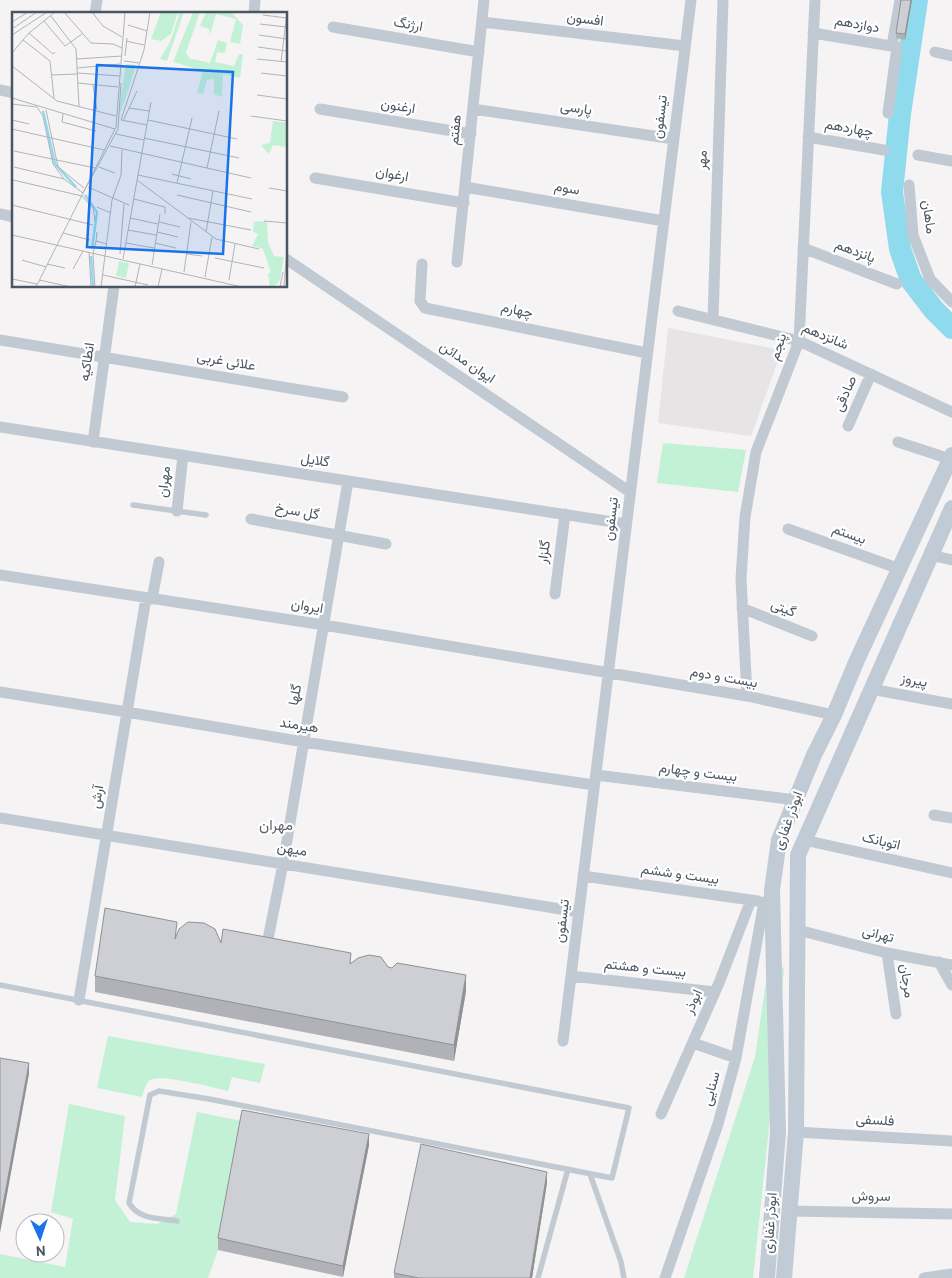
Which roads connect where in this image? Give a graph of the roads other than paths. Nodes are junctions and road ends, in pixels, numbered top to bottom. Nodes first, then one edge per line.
1 (484, 0) edge
2 (690, 0) edge
3 (723, 0) edge
4 (815, 0) edge
5 (900, 0) edge
6 (482, 22) junction
7 (332, 27) dead end
8 (813, 32) junction
9 (685, 46) junction
10 (894, 47) junction
11 (479, 52) junction
12 (935, 52) dead end
13 (952, 56) edge
14 (320, 109) dead end
15 (473, 109) junction
16 (888, 112) dead end
17 (470, 134) junction
18 (808, 137) junction
19 (674, 138) junction
20 (884, 150) dead end
21 (918, 155) dead end
22 (952, 161) edge
23 (316, 178) dead end
24 (909, 185) dead end
25 (465, 187) junction
26 (464, 203) junction
27 (664, 221) junction
28 (803, 248) junction
29 (288, 260) edge
30 (457, 262) dead end
31 (422, 264) dead end
32 (897, 284) dead end
33 (114, 288) edge
34 (952, 302) edge
35 (678, 311) dead end
36 (713, 320) junction
37 (0, 340) edge
38 (799, 341) junction
39 (647, 353) junction
40 (104, 357) junction
41 (871, 374) junction
42 (343, 397) dead end
43 (952, 412) edge
44 (848, 426) dead end
45 (0, 427) edge
46 (93, 442) junction
47 (898, 442) dead end
48 (183, 456) junction
49 (951, 457) edge
50 (348, 481) junction
51 (630, 492) junction
52 (132, 505) dead end
53 (952, 508) edge
54 (177, 511) junction
55 (565, 514) junction
56 (206, 516) dead end
57 (250, 519) dead end
58 (626, 524) junction
59 (788, 529) dead end
60 (339, 534) junction
61 (386, 544) dead end
62 (930, 555) junction
63 (952, 560) edge
64 (159, 562) dead end
65 (900, 569) junction
66 (0, 574) edge
67 (555, 594) dead end
68 (149, 599) junction
69 (742, 608) junction
70 (324, 625) junction
71 (812, 636) dead end
72 (608, 673) junction
73 (871, 689) junction
74 (0, 692) edge
75 (746, 696) junction
76 (952, 704) edge
77 (128, 712) junction
78 (834, 716) junction
79 (304, 742) junction
80 (595, 780) junction
81 (796, 800) junction
82 (934, 815) dead end
83 (0, 818) edge
84 (952, 818) edge
85 (107, 836) junction
86 (804, 840) junction
87 (283, 864) junction
88 (952, 873) edge
89 (583, 876) junction
90 (751, 900) junction
91 (768, 903) junction
92 (579, 912) junction
93 (774, 926) junction
94 (798, 930) junction
95 (267, 944) edge
96 (887, 953) junction
97 (939, 962) junction
98 (952, 965) edge
99 (571, 976) junction
100 (952, 984) edge
101 (0, 985) edge
102 (715, 992) junction
103 (79, 1000) junction
104 (896, 1014) dead end
105 (563, 1042) dead end
106 (693, 1043) junction
107 (736, 1058) junction
108 (661, 1114) dead end
109 (796, 1132) junction
110 (952, 1141) edge
111 (568, 1169) junction
112 (590, 1174) junction
113 (789, 1211) junction
114 (952, 1214) edge
115 (176, 1221) dead end
116 (952, 1274) edge
117 (538, 1278) edge
118 (624, 1278) edge
119 (665, 1278) edge
120 (767, 1278) edge
121 (784, 1278) edge
122 (924, 1278) edge

1 - 6 street, هفتم
2 - 9 street, تیسفون
3 - 36 street, مهر
4 - 8 street, پنجم
5 - 10 street
6 - 9 street, افسون
6 - 11 street, هفتم
7 - 11 street, ارژنگ
8 - 10 street, دوازدهم
8 - 18 street, پنجم
9 - 19 street, تیسفون
10 - 16 street
11 - 15 street, هفتم
12 - 13 street
14 - 17 street, ارغنون
15 - 17 street, هفتم
15 - 19 street, پارسی
17 - 25 street, هفتم
18 - 20 street, چهاردهم
18 - 28 street, پنجم
19 - 27 street, تیسفون
21 - 22 street
23 - 26 street, ارغوان
24 - 34 street, ماهان
25 - 26 street, هفتم
25 - 27 street, سوم
26 - 30 street, هفتم
27 - 39 street, تیسفون
28 - 32 street, پانزدهم
28 - 38 street, پنجم
29 - 51 street, ایوان مدائن
31 - 39 street, چهارم
33 - 40 street, انطاکیه
35 - 36 street, شانزدهم
36 - 38 street, شانزدهم
37 - 40 street, علائی غربی
38 - 41 street, شانزدهم
38 - 69 street, پنجم
39 - 51 street, تیسفون
40 - 42 street, علائی غربی
40 - 46 street, انطاکیه
41 - 43 street, شانزدهم
41 - 44 street, صادقی
45 - 46 street, گلایل
46 - 48 street, گلایل
47 - 49 street
48 - 50 street, گلایل
48 - 54 street, مهران
49 - 65 main road, ابوذر غفاری
50 - 55 street, گلایل
50 - 60 street, گلها
51 - 58 street, تیسفون
52 - 54 lane
53 - 62 main road, ابوذر غفاری
54 - 56 lane
55 - 58 street, گلایل
55 - 67 street, گلزار
57 - 60 street, گل سرخ
58 - 72 street, تیسفون
59 - 65 street, بیستم
60 - 61 street, گل سرخ
60 - 70 street, گلها
62 - 63 street
62 - 73 main road, ابوذر غفاری
64 - 68 street, آرش
65 - 78 main road, ابوذر غفاری
66 - 68 street, ایروان
68 - 70 street, ایروان
68 - 77 street, آرش
69 - 71 street, گیتی
69 - 75 street, پنجم
70 - 72 street, ایروان
70 - 79 street, گلها
72 - 75 street, بیست و دوم
72 - 80 street, تیسفون
73 - 76 street, پیروز
73 - 86 main road, ابوذر غفاری
74 - 77 street, هیرمند
75 - 78 street, بیست و دوم
77 - 79 street, هیرمند
77 - 85 street, آرش
78 - 81 main road, ابوذر غفاری
79 - 80 street, هیرمند
79 - 87 street, گلها
80 - 81 street, بیست و چهارم
80 - 89 street, تیسفون
81 - 91 main road, ابوذر غفاری
82 - 84 street
83 - 85 street, میهن
85 - 87 street, میهن
85 - 103 street, آرش
86 - 88 street, اتوبانک
86 - 94 main road, ابوذر غفاری
87 - 92 street, میهن
87 - 95 street, گلها
89 - 90 street, بیست و ششم
89 - 92 street, تیسفون
90 - 91 street, بیست و ششم
90 - 102 street, ابوذر
91 - 93 main road, ابوذر غفاری
91 - 107 street, سنایی
92 - 99 street, تیسفون
93 - 94 main road
93 - 120 main road, ابوذر غفاری
94 - 96 street, تهرانی
94 - 109 main road, ابوذر غفاری
96 - 97 street, تهرانی
96 - 104 street, مرجان
97 - 98 street, تهرانی
97 - 100 street
99 - 102 street, بیست و هشتم
99 - 105 street, تیسفون
101 - 103 lane
102 - 106 street, ابوذر
103 - 112 lane
106 - 107 street
106 - 108 street, ابوذر
107 - 119 street, سنایی
109 - 110 street, فلسفی
109 - 113 main road, ابوذر غفاری
111 - 112 lane
111 - 115 lane
111 - 117 lane
112 - 118 lane
113 - 114 street, سروش
113 - 121 main road, ابوذر غفاری
116 - 122 street

